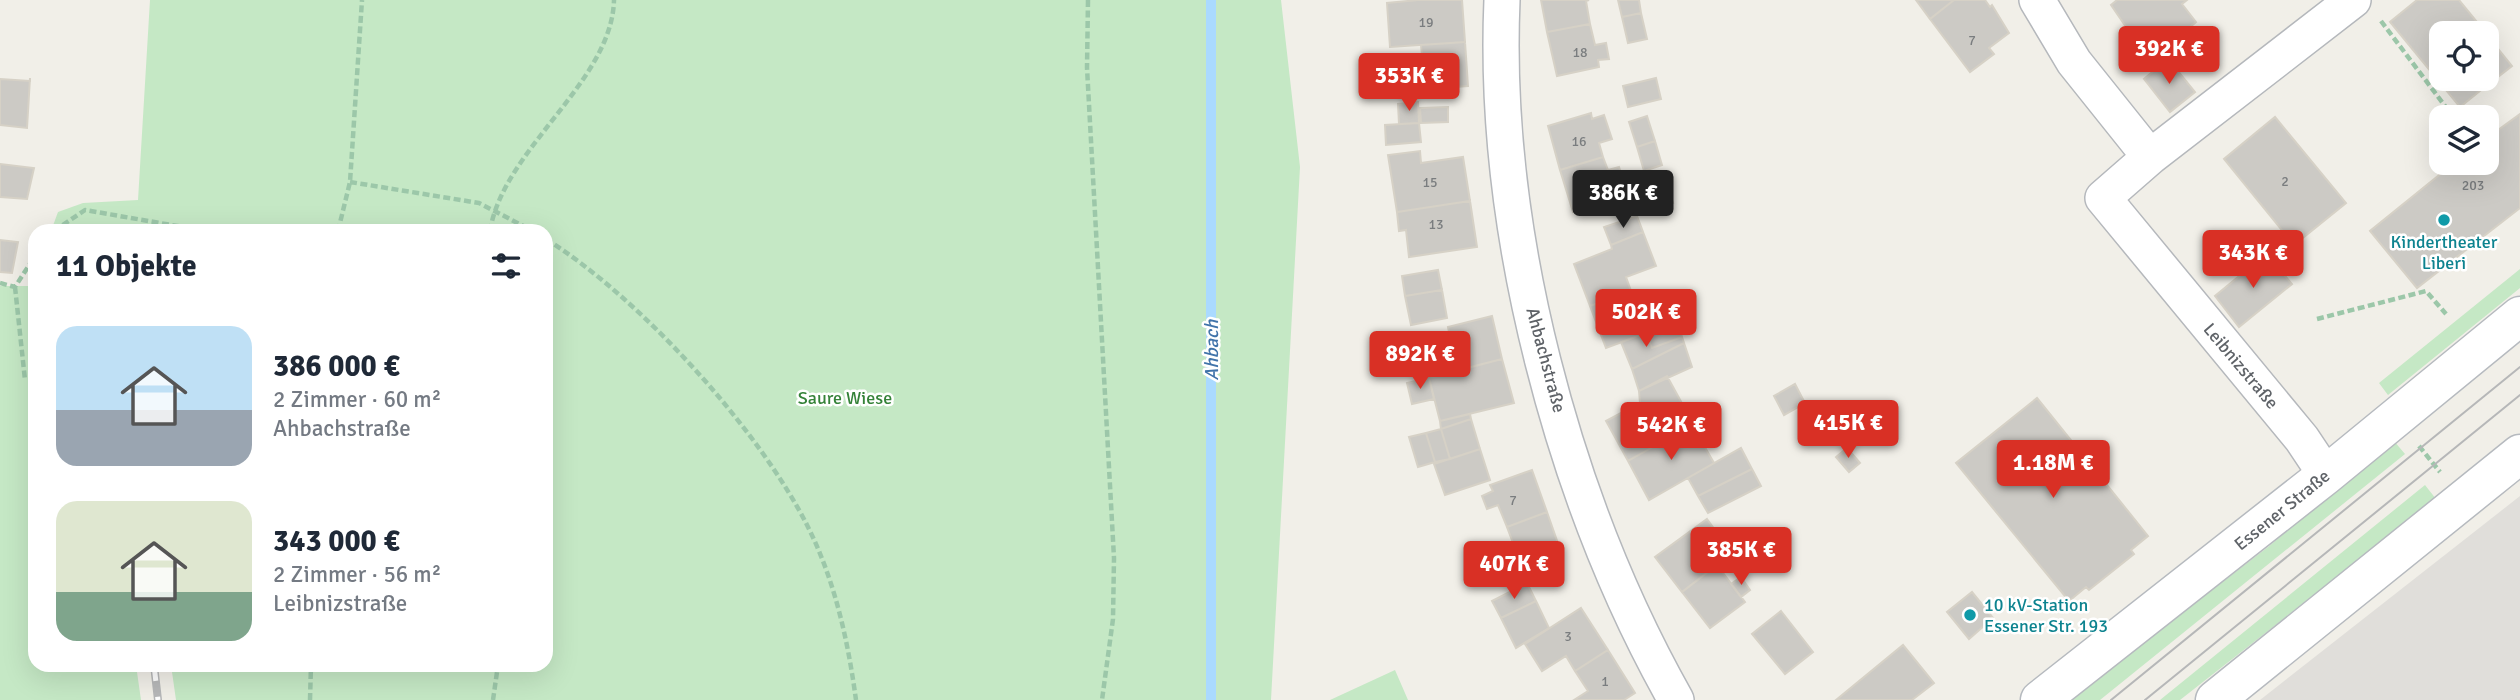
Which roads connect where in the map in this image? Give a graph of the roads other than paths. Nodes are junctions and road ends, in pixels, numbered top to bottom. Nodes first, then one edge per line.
1 (1502, 0) edge
2 (2037, 0) edge
3 (2363, 6) edge
4 (2150, 157) junction
5 (2520, 316) edge
6 (2520, 454) edge
7 (2326, 475) junction
8 (1676, 700) edge
9 (2040, 700) edge
10 (2214, 700) edge

1 - 8 street, Ahbachstraße
2 - 4 street
3 - 4 street
4 - 7 street, Leibnizstraße
5 - 7 main road, Essener Straße
6 - 10 main road
7 - 9 main road, Essener Straße

